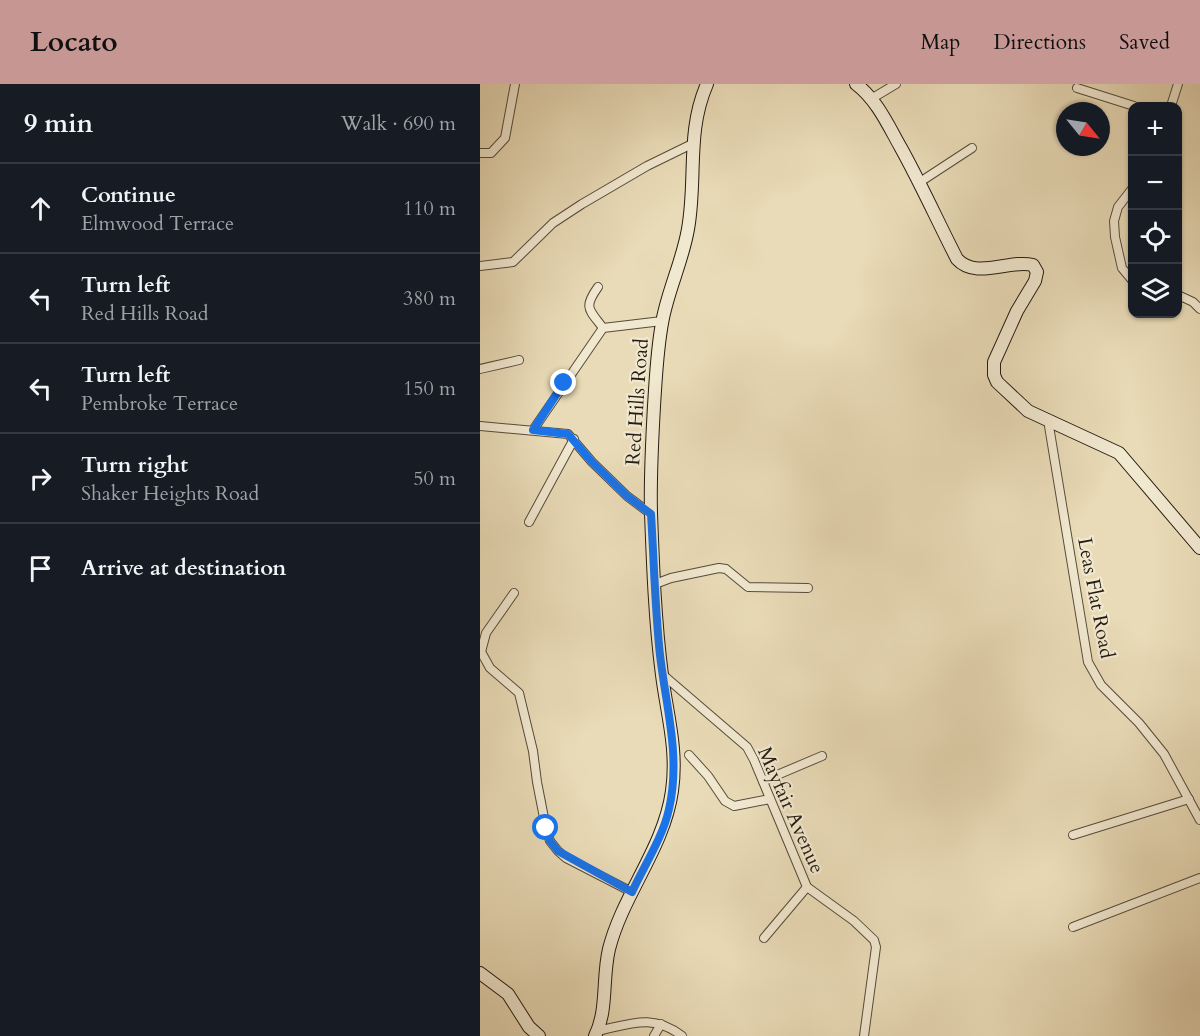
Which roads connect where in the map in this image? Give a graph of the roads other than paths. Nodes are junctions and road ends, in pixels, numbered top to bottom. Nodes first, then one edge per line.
1 (515, 84) edge
2 (707, 84) edge
3 (856, 84) edge
4 (896, 84) edge
5 (1178, 84) edge
6 (1077, 88) dead end
7 (871, 99) junction
8 (1172, 102) edge
9 (1128, 104) edge
10 (692, 144) junction
11 (972, 148) dead end
12 (480, 153) edge
13 (920, 183) junction
14 (1128, 194) edge
15 (481, 265) edge
16 (1128, 275) edge
17 (598, 287) dead end
18 (1182, 297) edge
19 (1200, 309) edge
20 (662, 321) junction
21 (603, 328) junction
22 (519, 360) dead end
23 (480, 369) edge
24 (1048, 420) junction
25 (480, 426) edge
26 (533, 430) junction
27 (574, 439) junction
28 (651, 514) junction
29 (529, 522) dead end
30 (1200, 548) edge
31 (655, 584) junction
32 (808, 588) dead end
33 (514, 593) dead end
34 (480, 651) edge
35 (662, 674) junction
36 (689, 755) dead end
37 (822, 756) dead end
38 (762, 781) junction
39 (770, 799) junction
40 (1189, 799) junction
41 (1200, 820) edge
42 (1073, 836) dead end
43 (1200, 878) edge
44 (807, 887) junction
45 (632, 892) junction
46 (1073, 927) dead end
47 (764, 938) dead end
48 (480, 973) edge
49 (661, 1024) junction
50 (596, 1034) edge
51 (539, 1036) edge
52 (654, 1036) edge
53 (682, 1036) edge
54 (864, 1036) edge

1 - 12 street
2 - 10 main road, Red Hills Road
3 - 7 main road
4 - 7 street
5 - 8 street
6 - 9 street
7 - 13 main road
10 - 15 street
10 - 20 main road, Red Hills Road
11 - 13 street
13 - 24 main road
14 - 16 street
17 - 21 street
18 - 19 street
20 - 21 street
20 - 28 main road, Red Hills Road
21 - 26 street
22 - 23 street
24 - 30 main road
24 - 40 street, Leas Flat Road
25 - 26 street
26 - 27 street
27 - 28 street
27 - 29 street
28 - 31 main road, Red Hills Road
31 - 32 street
31 - 35 main road, Red Hills Road
33 - 34 street
34 - 45 street
35 - 38 street, Mayfair Avenue
35 - 45 main road, Red Hills Road
36 - 39 street
37 - 38 street
38 - 39 street, Mayfair Avenue
39 - 44 street, Mayfair Avenue
40 - 41 street, Leas Flat Road
40 - 42 street
43 - 46 street
44 - 47 street
44 - 54 street, Mayfair Avenue
45 - 50 main road, Red Hills Road
48 - 51 main road
49 - 50 street
49 - 52 street
49 - 53 street

